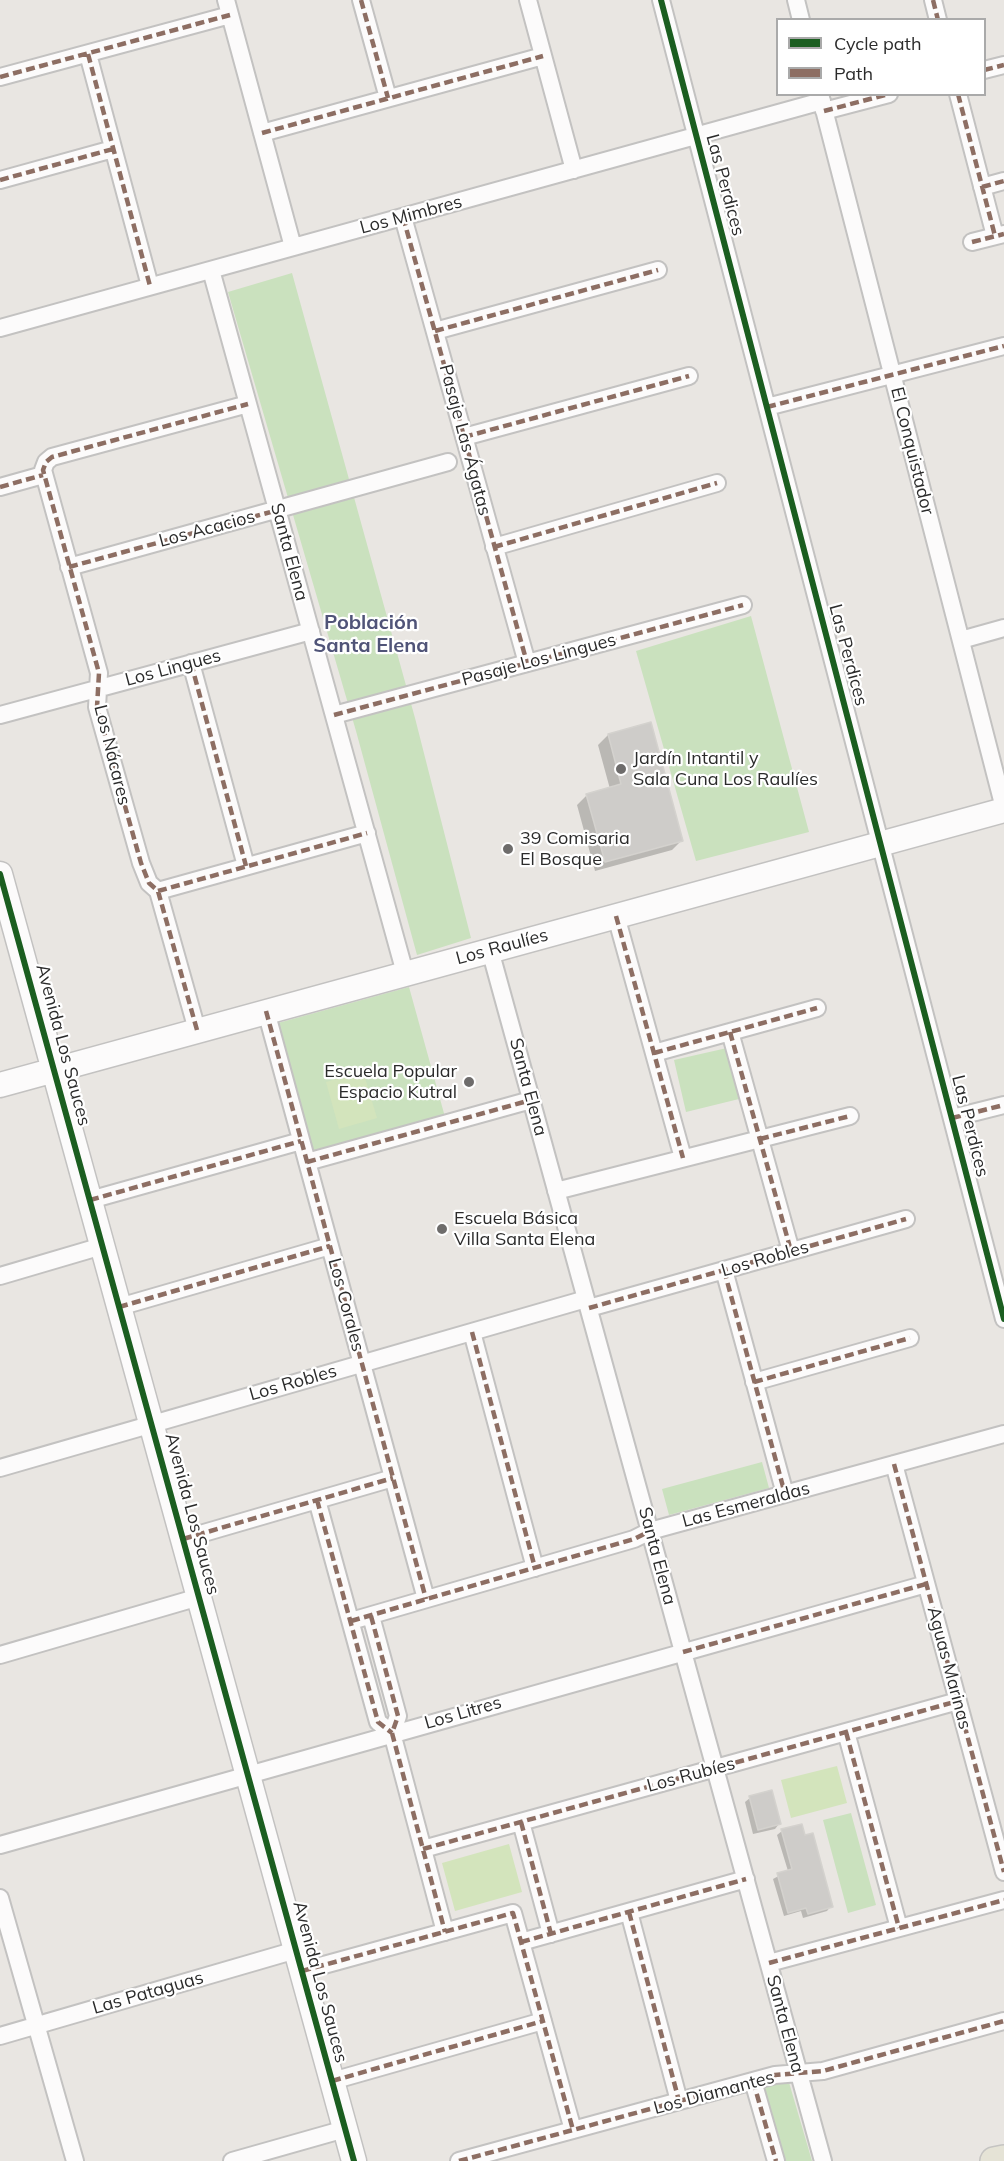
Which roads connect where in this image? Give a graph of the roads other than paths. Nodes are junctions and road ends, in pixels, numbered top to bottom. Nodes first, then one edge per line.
1 (361, 0) edge
2 (528, 0) edge
3 (661, 0) edge
4 (796, 0) edge
5 (933, 0) edge
6 (228, 7) edge
7 (800, 18) edge
8 (938, 18) edge
9 (88, 54) junction
10 (543, 56) junction
11 (1004, 65) edge
12 (986, 70) edge
13 (0, 77) edge
14 (872, 96) edge
15 (959, 96) edge
16 (388, 98) junction
17 (822, 102) edge
18 (262, 133) junction
19 (697, 136) junction
20 (113, 149) junction
21 (574, 170) junction
22 (0, 180) edge
23 (1004, 181) edge
24 (982, 186) junction
25 (403, 217) junction
26 (1000, 235) edge
27 (972, 242) dead end
28 (293, 247) junction
29 (211, 270) junction
30 (658, 270) dead end
31 (150, 286) junction
32 (0, 328) edge
33 (435, 331) junction
34 (1004, 346) edge
35 (892, 374) junction
36 (689, 376) dead end
37 (248, 404) junction
38 (767, 407) junction
39 (464, 437) junction
40 (448, 462) dead end
41 (43, 475) junction
42 (717, 483) dead end
43 (0, 487) edge
44 (278, 510) junction
45 (494, 547) junction
46 (69, 567) junction
47 (743, 605) dead end
48 (1004, 628) edge
49 (311, 631) junction
50 (961, 640) junction
51 (191, 663) junction
52 (527, 663) junction
53 (98, 688) junction
54 (0, 715) edge
55 (334, 715) junction
56 (1004, 809) edge
57 (367, 832) junction
58 (881, 843) junction
59 (246, 866) junction
60 (2, 887) edge
61 (158, 891) junction
62 (616, 916) junction
63 (490, 950) junction
64 (405, 973) junction
65 (818, 1008) dead end
66 (266, 1011) junction
67 (197, 1030) junction
68 (730, 1032) junction
69 (654, 1053) junction
70 (54, 1069) junction
71 (0, 1085) edge
72 (531, 1100) junction
73 (1004, 1105) edge
74 (850, 1116) dead end
75 (952, 1118) junction
76 (760, 1139) junction
77 (301, 1141) junction
78 (683, 1158) junction
79 (307, 1162) junction
80 (556, 1191) junction
81 (90, 1200) junction
82 (906, 1220) dead end
83 (102, 1246) junction
84 (330, 1246) junction
85 (791, 1251) junction
86 (724, 1270) junction
87 (0, 1276) edge
88 (587, 1303) junction
89 (119, 1307) junction
90 (1004, 1318) edge
91 (472, 1332) junction
92 (910, 1338) dead end
93 (362, 1363) junction
94 (754, 1382) junction
95 (151, 1424) junction
96 (1004, 1434) edge
97 (894, 1464) junction
98 (0, 1468) edge
99 (393, 1478) junction
100 (785, 1494) junction
101 (317, 1500) junction
102 (650, 1531) junction
103 (183, 1539) junction
104 (536, 1568) junction
105 (926, 1584) junction
106 (199, 1597) junction
107 (426, 1599) junction
108 (371, 1616) junction
109 (351, 1621) junction
110 (683, 1652) junction
111 (0, 1655) edge
112 (958, 1701) junction
113 (846, 1732) junction
114 (392, 1733) junction
115 (715, 1768) junction
116 (247, 1773) junction
117 (521, 1822) junction
118 (0, 1845) edge
119 (423, 1849) junction
120 (1004, 1872) edge
121 (746, 1880) junction
122 (0, 1898) edge
123 (1004, 1900) edge
124 (629, 1912) junction
125 (899, 1928) junction
126 (445, 1932) junction
127 (551, 1934) junction
128 (521, 1942) junction
129 (299, 1960) junction
130 (769, 1964) junction
131 (543, 2021) junction
132 (1004, 2021) edge
133 (36, 2026) junction
134 (0, 2036) edge
135 (799, 2074) junction
136 (332, 2081) junction
137 (753, 2081) junction
138 (680, 2101) junction
139 (345, 2129) junction
140 (573, 2130) junction
141 (1004, 2159) edge
142 (75, 2161) edge
143 (232, 2161) edge
144 (354, 2161) edge
145 (459, 2161) edge
146 (776, 2161) edge
147 (823, 2161) edge
148 (994, 2161) edge

1 - 16 street
2 - 10 street
3 - 19 street, Las Perdices
4 - 7 street
5 - 8 street
6 - 9 street
6 - 18 street
9 - 13 street
9 - 20 street
10 - 16 street
10 - 21 street
11 - 12 street
14 - 17 street, Los Mimbres
15 - 24 street
16 - 18 street
17 - 19 street, Los Mimbres
17 - 35 street, El Conquistador
18 - 28 street
19 - 21 street, Los Mimbres
19 - 38 street, Las Perdices
20 - 22 street
20 - 31 street
21 - 25 street, Los Mimbres
23 - 24 street
24 - 26 street
25 - 28 street, Los Mimbres
25 - 33 street, Pasaje Las Ágatas
26 - 27 street
28 - 29 street, Los Mimbres
29 - 31 street, Los Mimbres
29 - 37 street, Santa Elena
30 - 33 street
31 - 32 street, Los Mimbres
33 - 39 street, Pasaje Las Ágatas
34 - 35 street
35 - 38 street
35 - 50 street, El Conquistador
36 - 39 street
37 - 41 street
37 - 44 street, Santa Elena
38 - 58 street, Las Perdices
39 - 45 street, Pasaje Las Ágatas
40 - 44 street, Los Acacios
41 - 43 street
41 - 46 street, Los Nácares
42 - 45 street
44 - 46 street, Los Acacios
44 - 49 street, Santa Elena
45 - 52 street, Pasaje Las Ágatas
46 - 53 street, Los Nácares
47 - 52 street, Pasaje Los Lingues
48 - 50 street
49 - 51 street, Los Lingues
49 - 55 street, Santa Elena
50 - 56 street, El Conquistador
51 - 53 street, Los Lingues
51 - 59 street
52 - 55 street, Pasaje Los Lingues
53 - 54 street, Los Lingues
53 - 61 street, Los Nácares
55 - 57 street, Santa Elena
56 - 58 street, Los Raulíes
57 - 59 street
57 - 64 street, Santa Elena
58 - 62 street, Los Raulíes
58 - 75 street, Las Perdices
59 - 61 street
60 - 70 street, Avenida Los Sauces
61 - 67 street, Los Nácares
62 - 63 street, Los Raulíes
62 - 69 street
63 - 64 street, Los Raulíes
63 - 72 street, Santa Elena
64 - 66 street, Los Raulíes
65 - 68 street
66 - 67 street, Los Raulíes
66 - 77 street, Los Corales
67 - 70 street, Los Raulíes
68 - 69 street
68 - 76 street
69 - 78 street
70 - 71 street, Los Raulíes
70 - 81 street, Avenida Los Sauces
72 - 79 street
72 - 80 street, Santa Elena
73 - 75 street
74 - 76 street
75 - 90 street, Las Perdices
76 - 78 street
76 - 85 street
77 - 79 street, Los Corales
77 - 81 street
78 - 80 street
79 - 84 street, Los Corales
80 - 88 street, Santa Elena
81 - 83 street, Avenida Los Sauces
82 - 85 street, Los Robles
83 - 87 street
83 - 89 street, Avenida Los Sauces
84 - 89 street
84 - 93 street, Los Corales
85 - 86 street, Los Robles
86 - 88 street, Los Robles
86 - 94 street
88 - 91 street, Los Robles
88 - 102 street, Santa Elena
89 - 95 street, Avenida Los Sauces
91 - 93 street, Los Robles
91 - 104 street
92 - 94 street
93 - 95 street, Los Robles
93 - 99 street, Los Corales
94 - 100 street
95 - 98 street, Los Robles
95 - 103 street, Avenida Los Sauces
96 - 97 street, Las Esmeraldas
97 - 100 street, Las Esmeraldas
97 - 105 street, Aguas Marinas
99 - 101 street
99 - 107 street, Los Corales
100 - 102 street, Las Esmeraldas
101 - 103 street
101 - 109 street
102 - 104 street, Las Esmeraldas
102 - 110 street, Santa Elena
103 - 106 street, Avenida Los Sauces
104 - 107 street, Las Esmeraldas
105 - 110 street, Los Litres
105 - 112 street, Aguas Marinas
106 - 111 street
106 - 116 street, Avenida Los Sauces
107 - 108 street, Las Esmeraldas
108 - 109 street, Las Esmeraldas
108 - 114 street
109 - 114 street
110 - 114 street, Los Litres
110 - 115 street, Santa Elena
112 - 113 street, Los Rubíes
112 - 120 street, Aguas Marinas
113 - 115 street, Los Rubíes
113 - 125 street
114 - 116 street, Los Litres
114 - 119 street
115 - 117 street, Los Rubíes
115 - 121 street, Santa Elena
116 - 118 street, Los Litres
116 - 129 street, Avenida Los Sauces
117 - 119 street, Los Rubíes
117 - 127 street
119 - 126 street
121 - 124 street
121 - 130 street, Santa Elena
122 - 133 street
123 - 125 street
124 - 127 street
124 - 138 street
125 - 130 street
126 - 128 street, Las Pataguas
126 - 129 street, Las Pataguas
127 - 128 street
128 - 131 street
129 - 133 street, Las Pataguas
129 - 136 street, Avenida Los Sauces
130 - 135 street, Santa Elena
131 - 136 street
131 - 140 street
132 - 135 street, Los Diamantes
133 - 134 street, Las Pataguas
133 - 142 street
135 - 137 street, Los Diamantes
135 - 147 street, Santa Elena
136 - 139 street, Avenida Los Sauces
137 - 138 street, Los Diamantes
137 - 146 street
138 - 140 street, Los Diamantes
139 - 143 street
139 - 144 street, Avenida Los Sauces
140 - 145 street, Los Diamantes
141 - 148 main road

